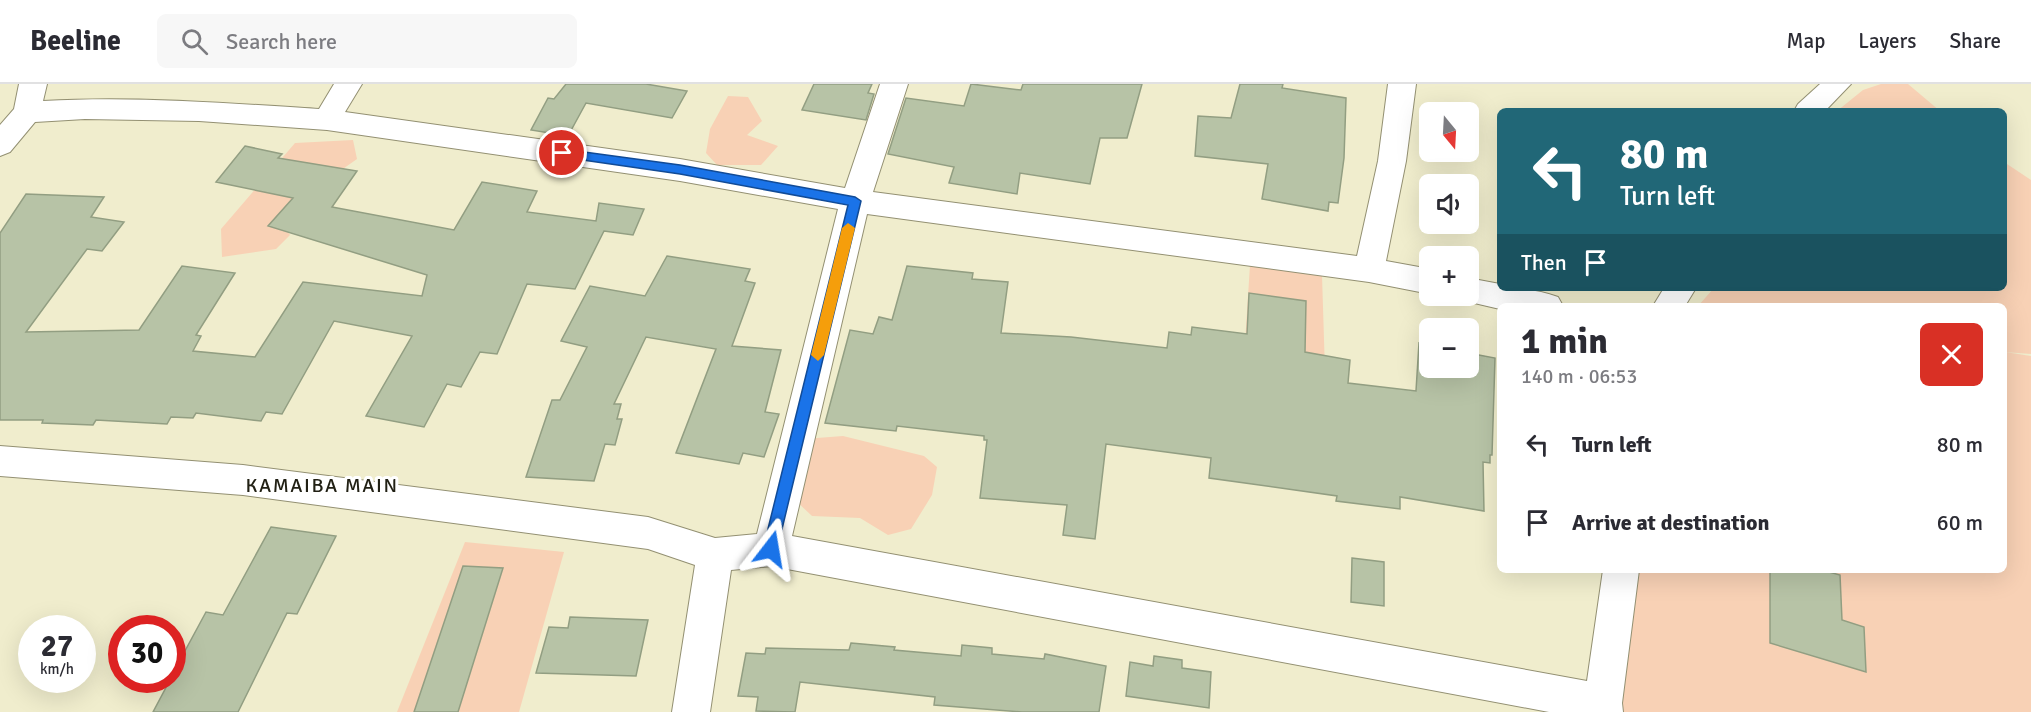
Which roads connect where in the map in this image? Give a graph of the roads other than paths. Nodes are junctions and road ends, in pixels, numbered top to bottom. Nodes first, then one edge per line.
1 (33, 84) edge
2 (348, 84) edge
3 (894, 84) edge
4 (1402, 84) edge
5 (1837, 84) edge
6 (1811, 108) edge
7 (27, 112) junction
8 (327, 120) junction
9 (0, 145) edge
10 (855, 201) junction
11 (1370, 270) junction
12 (1419, 280) edge
13 (1479, 292) edge
14 (1533, 303) edge
15 (0, 461) edge
16 (771, 549) junction
17 (715, 555) junction
18 (1621, 573) edge
19 (1604, 708) edge
20 (691, 712) edge

1 - 7 street
2 - 8 street
3 - 10 street
4 - 11 street
5 - 6 street
7 - 8 street
7 - 9 street
8 - 10 street
10 - 11 street
10 - 16 street
11 - 12 street
13 - 14 street
15 - 17 street
16 - 17 street
16 - 19 street
17 - 20 street
18 - 19 street

